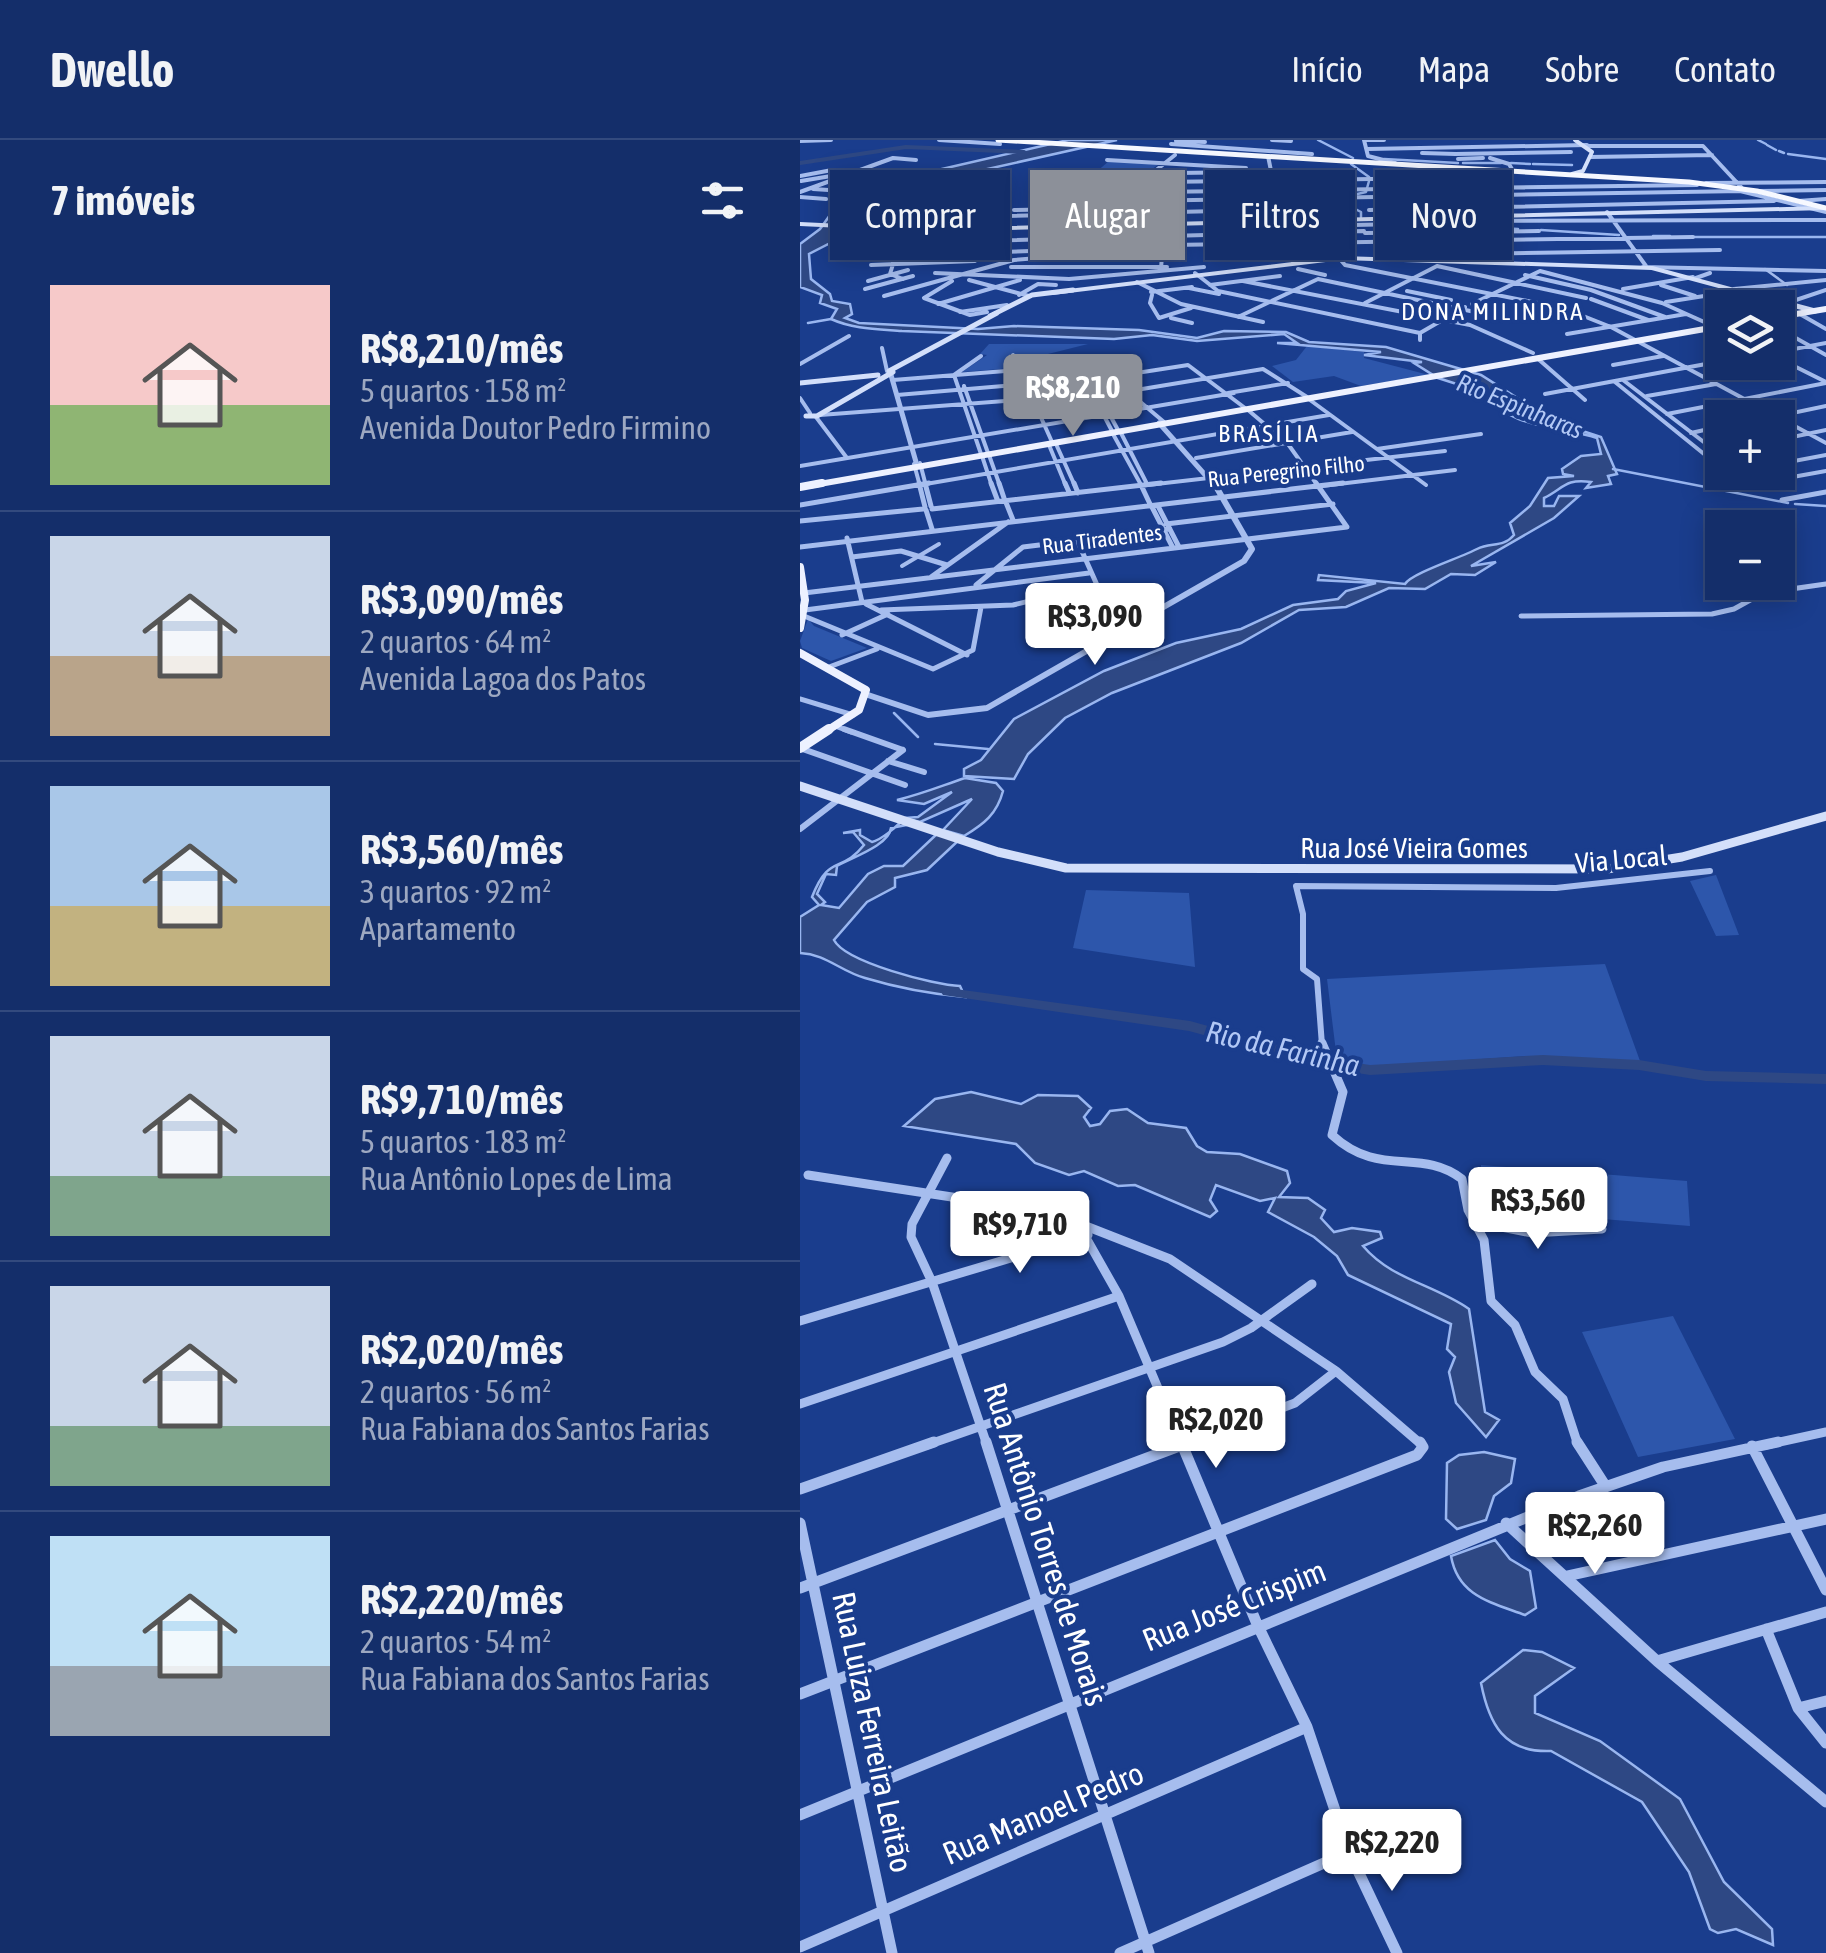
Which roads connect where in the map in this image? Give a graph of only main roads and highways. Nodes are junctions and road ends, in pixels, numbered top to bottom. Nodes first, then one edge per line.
1 (999, 142) edge
2 (1036, 142) edge
3 (1574, 143) edge
4 (1581, 174) junction
5 (1825, 201) edge
6 (1814, 207) junction
7 (801, 224) edge
8 (1800, 310) junction
9 (1826, 311) edge
10 (1795, 312) edge
11 (1705, 330) edge
12 (886, 374) junction
13 (800, 383) edge
14 (811, 416) edge
15 (800, 485) edge
16 (800, 568) edge
17 (800, 628) edge
18 (800, 653) edge
19 (800, 748) edge
20 (800, 786) edge
21 (1826, 816) edge

1 - 2 highway
2 - 4 highway
3 - 4 main road
4 - 6 highway
5 - 6 highway
6 - 7 main road
8 - 9 main road
8 - 10 main road
8 - 12 main road
11 - 15 main road
12 - 13 main road
12 - 14 main road
16 - 17 main road
18 - 19 main road
20 - 21 main road, Rua José Vieira Gomes

